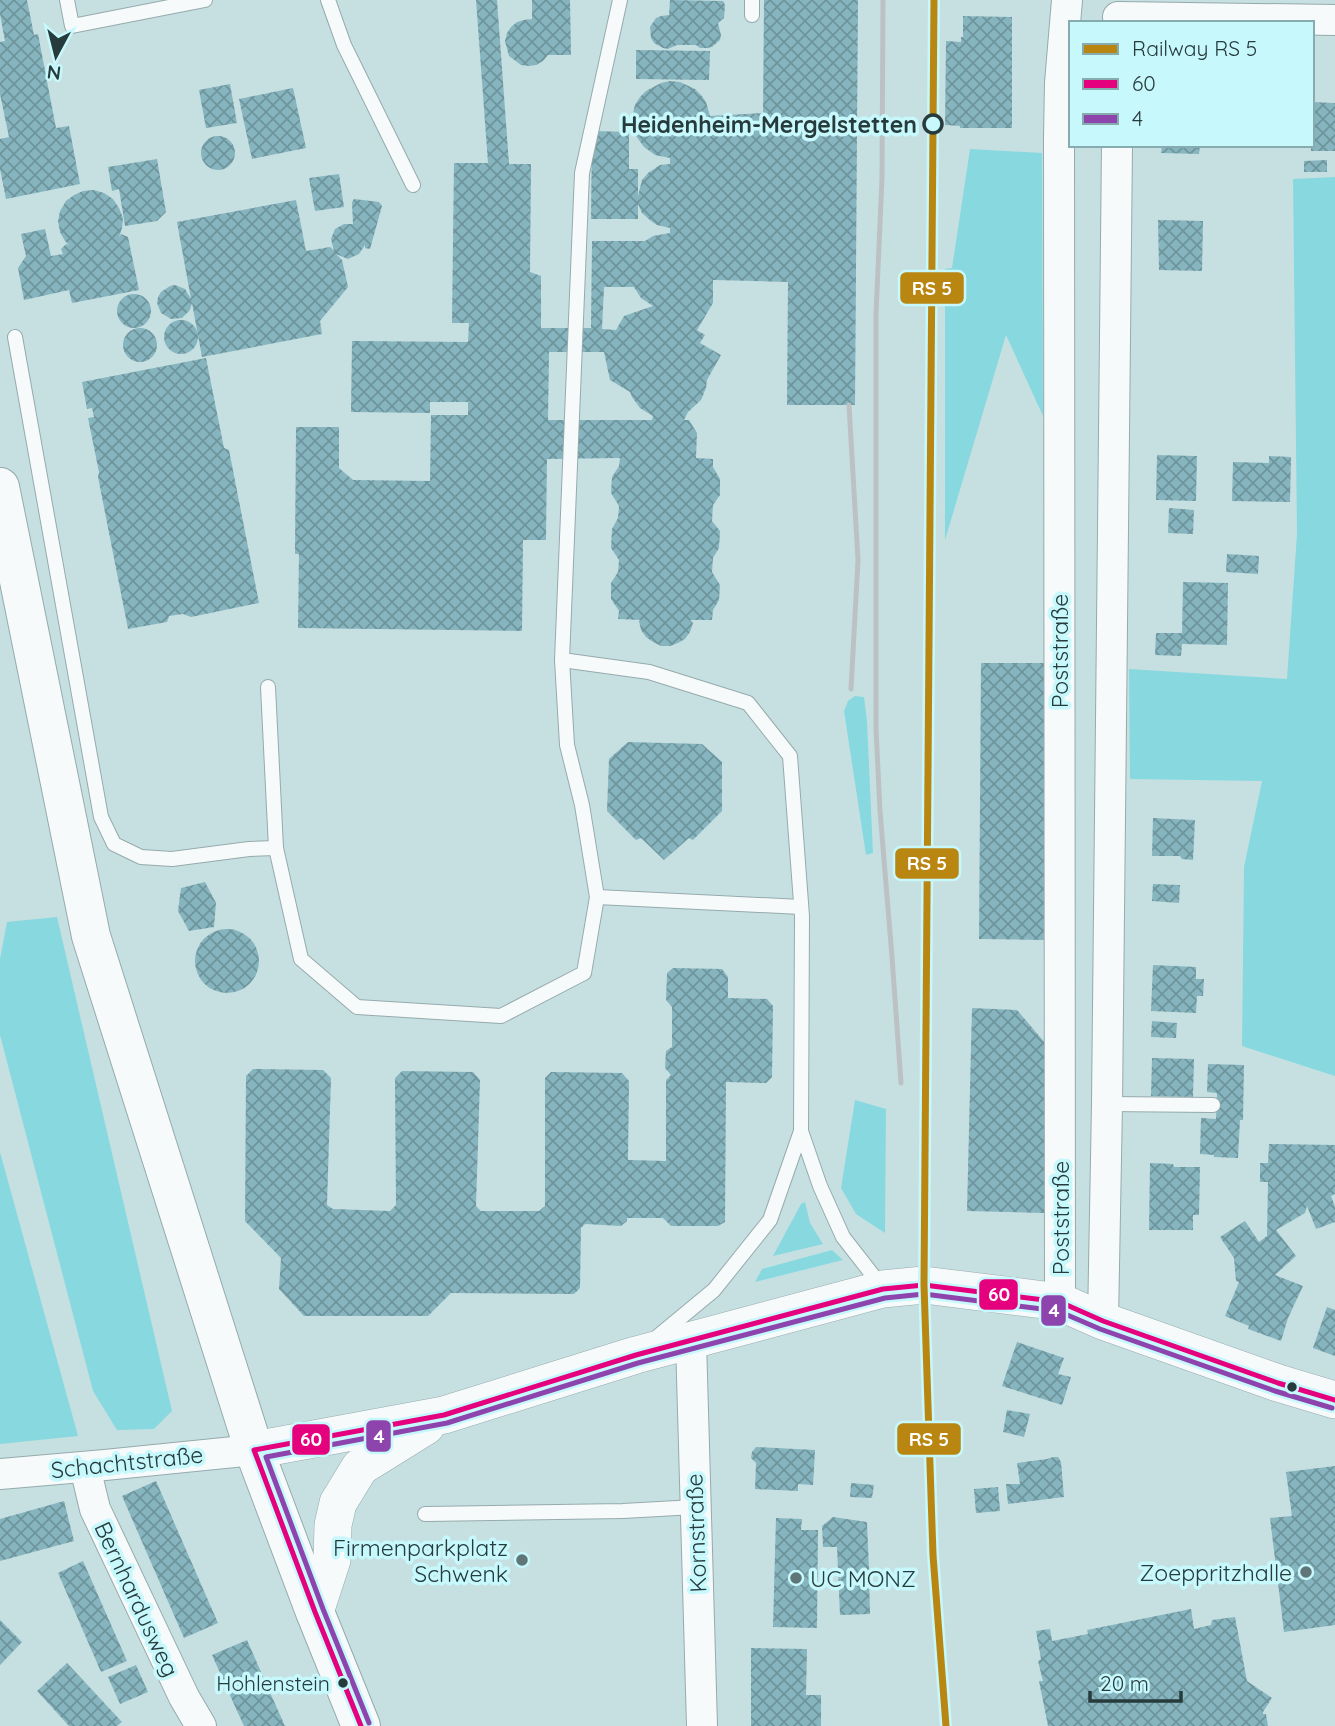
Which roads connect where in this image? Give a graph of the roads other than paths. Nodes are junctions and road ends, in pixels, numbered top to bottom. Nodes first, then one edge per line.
1 (67, 0) edge
2 (205, 0) edge
3 (328, 0) edge
4 (620, 0) edge
5 (1067, 0) edge
6 (1118, 13) edge
7 (1335, 20) edge
8 (1117, 147) edge
9 (413, 185) dead end
10 (15, 337) dead end
11 (0, 487) edge
12 (562, 660) junction
13 (268, 687) dead end
14 (276, 848) junction
15 (597, 897) junction
16 (801, 906) junction
17 (1107, 1104) junction
18 (1213, 1105) dead end
19 (801, 1131) junction
20 (883, 1289) junction
21 (1060, 1302) junction
22 (1103, 1321) junction
23 (691, 1341) junction
24 (636, 1355) junction
25 (1335, 1400) edge
26 (444, 1415) junction
27 (254, 1450) junction
28 (85, 1467) junction
29 (0, 1474) edge
30 (695, 1507) junction
31 (425, 1514) dead end
32 (315, 1612) junction
33 (201, 1726) edge
34 (361, 1726) edge
35 (702, 1726) edge

1 - 2 lane
3 - 9 lane
4 - 12 lane
5 - 21 street, Poststraße
6 - 7 street
8 - 17 street, Poststraße
10 - 14 lane
11 - 27 main road
12 - 15 lane
12 - 16 lane
13 - 14 lane
14 - 15 lane
15 - 16 lane
16 - 19 lane
17 - 18 lane
17 - 22 street, Poststraße
19 - 20 lane
19 - 24 lane
20 - 21 street
20 - 23 street
21 - 22 street
22 - 25 street
23 - 24 street
23 - 30 street, Kornstraße
24 - 26 street
26 - 27 street
26 - 32 street
27 - 28 street, Schachtstraße
27 - 32 main road
28 - 29 street, Schachtstraße
28 - 33 street, Bernhardusweg
30 - 31 lane
30 - 35 street, Kornstraße
32 - 34 main road

